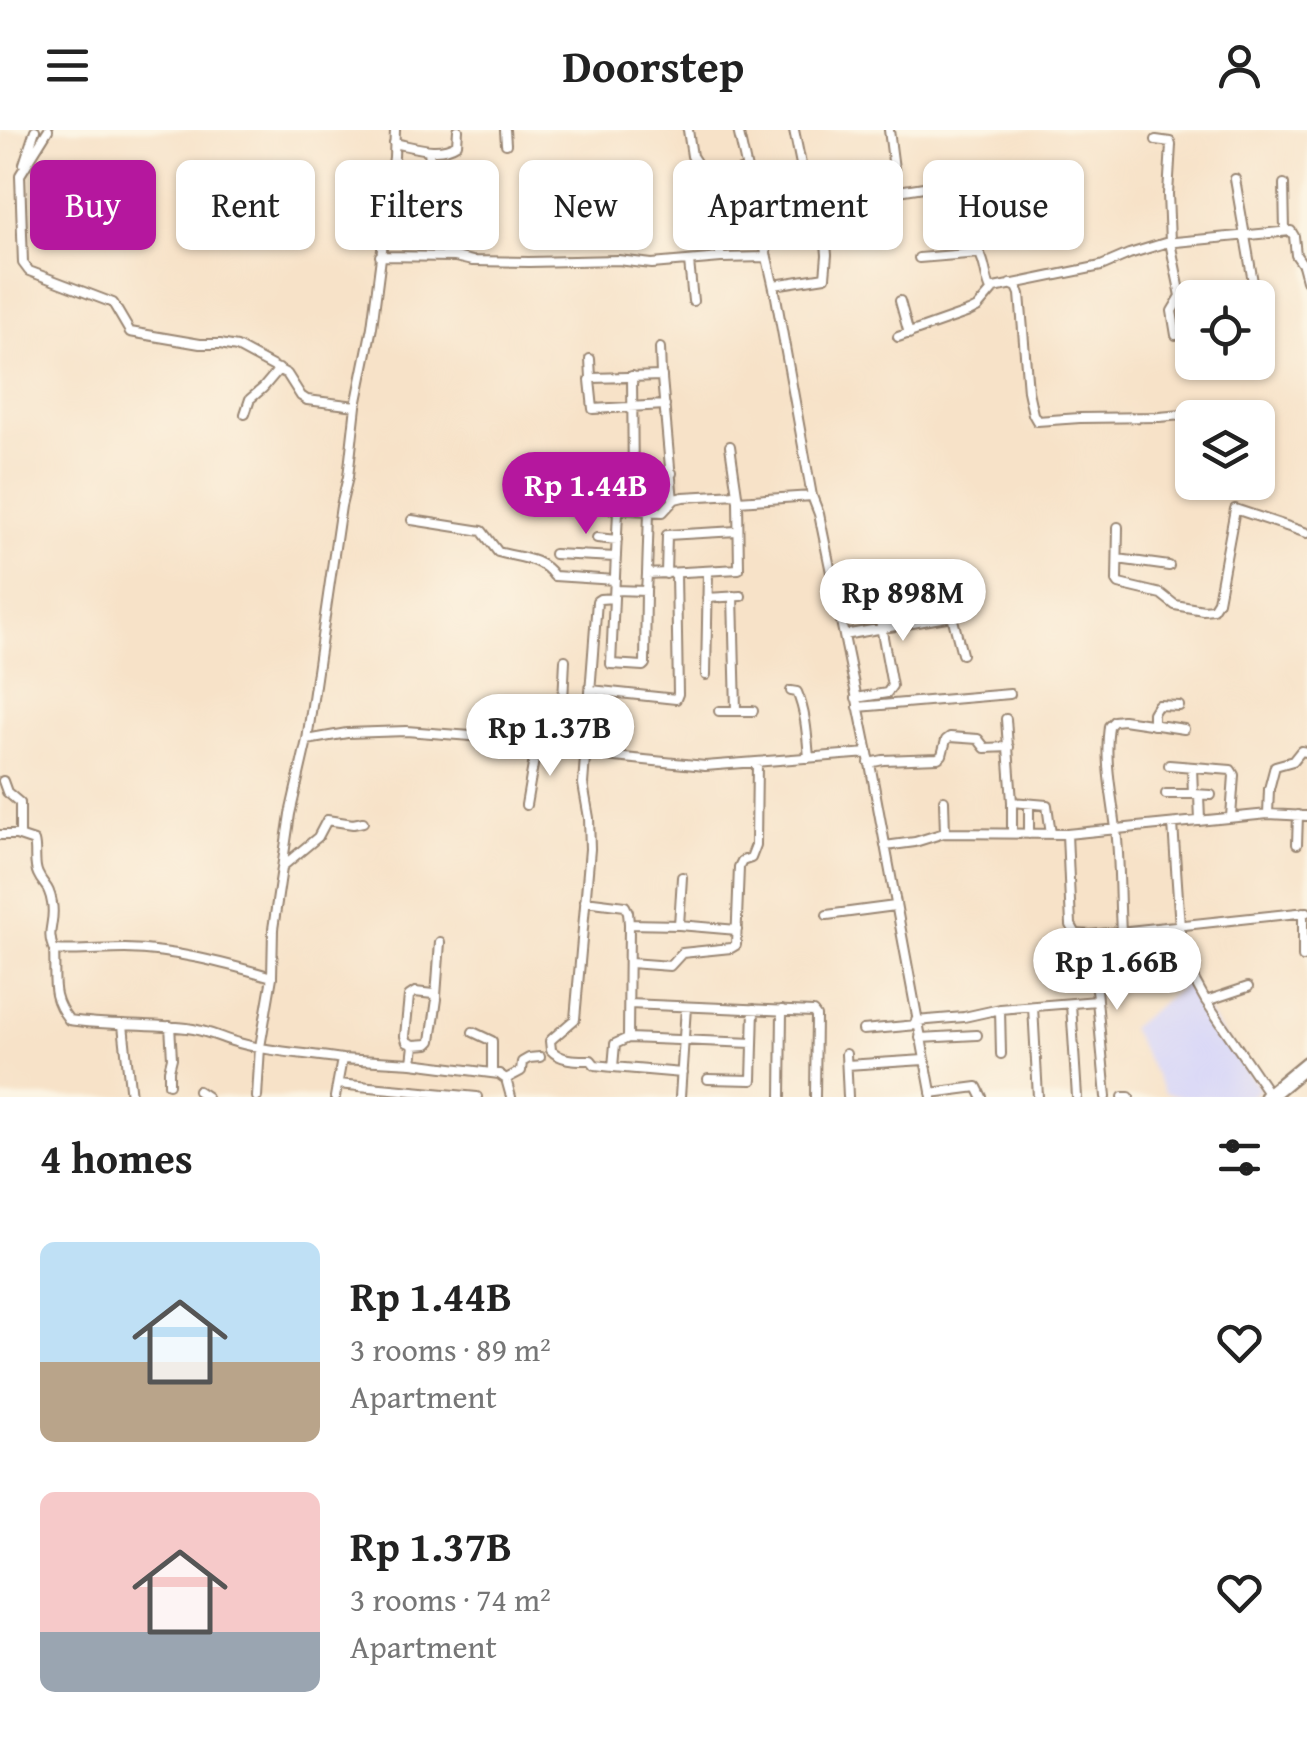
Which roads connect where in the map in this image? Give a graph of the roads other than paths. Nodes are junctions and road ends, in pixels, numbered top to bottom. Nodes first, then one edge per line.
1 (35, 130) edge
2 (48, 130) edge
3 (395, 130) edge
4 (458, 130) edge
5 (505, 130) edge
6 (688, 130) edge
7 (738, 130) edge
8 (794, 130) edge
9 (889, 130) edge
10 (1156, 140) dead end
11 (394, 143) junction
12 (506, 144) dead end
13 (429, 150) junction
14 (430, 160) edge
15 (694, 160) edge
16 (745, 160) edge
17 (800, 160) edge
18 (893, 160) edge
19 (24, 168) junction
20 (1235, 179) dead end
21 (1284, 184) dead end
22 (1285, 230) junction
23 (1246, 234) junction
24 (1170, 242) junction
25 (718, 250) edge
26 (765, 250) edge
27 (827, 250) edge
28 (380, 256) junction
29 (767, 257) junction
30 (720, 258) junction
31 (920, 258) dead end
32 (689, 262) junction
33 (1177, 280) edge
34 (1253, 280) edge
35 (1307, 280) edge
36 (1010, 284) junction
37 (774, 285) junction
38 (991, 290) junction
39 (693, 300) dead end
40 (900, 301) dead end
41 (908, 334) junction
42 (898, 337) dead end
43 (660, 348) dead end
44 (590, 359) dead end
45 (278, 369) junction
46 (661, 375) junction
47 (632, 376) junction
48 (591, 378) junction
49 (665, 404) junction
50 (356, 406) junction
51 (633, 407) junction
52 (245, 414) dead end
53 (1175, 416) edge
54 (730, 446) dead end
55 (634, 472) junction
56 (672, 473) junction
57 (526, 478) dead end
58 (619, 490) junction
59 (812, 496) junction
60 (737, 497) junction
61 (673, 501) junction
62 (600, 508) dead end
63 (619, 509) junction
64 (666, 510) junction
65 (649, 512) junction
66 (412, 520) dead end
67 (1118, 527) dead end
68 (737, 531) junction
69 (1307, 533) edge
70 (667, 536) junction
71 (597, 538) dead end
72 (617, 540) junction
73 (554, 554) dead end
74 (616, 557) junction
75 (1118, 558) junction
76 (1169, 566) dead end
77 (708, 571) junction
78 (647, 574) junction
79 (671, 574) junction
80 (615, 589) junction
81 (948, 589) dead end
82 (646, 592) junction
83 (707, 598) junction
84 (876, 599) dead end
85 (952, 616) junction
86 (882, 629) junction
87 (844, 635) junction
88 (962, 654) dead end
89 (565, 660) dead end
90 (706, 675) dead end
91 (591, 690) junction
92 (791, 691) dead end
93 (1010, 694) dead end
94 (857, 703) junction
95 (589, 704) junction
96 (1179, 706) dead end
97 (718, 710) dead end
98 (736, 710) junction
99 (753, 710) dead end
100 (1006, 719) dead end
101 (1153, 724) junction
102 (1184, 728) dead end
103 (306, 740) junction
104 (1009, 747) junction
105 (536, 748) junction
106 (1307, 752) edge
107 (584, 754) junction
108 (808, 758) junction
109 (869, 758) junction
110 (757, 762) junction
111 (1168, 765) dead end
112 (1192, 766) junction
113 (3, 781) dead end
114 (1166, 794) dead end
115 (1196, 794) junction
116 (1211, 795) dead end
117 (944, 800) dead end
118 (1012, 802) junction
119 (526, 804) dead end
120 (1029, 804) junction
121 (1268, 814) junction
122 (1302, 816) edge
123 (1230, 817) junction
124 (1200, 821) junction
125 (363, 822) dead end
126 (1172, 824) junction
127 (1116, 830) junction
128 (1012, 833) junction
129 (946, 834) junction
130 (1029, 834) junction
131 (1051, 834) junction
132 (1067, 834) junction
133 (0, 835) edge
134 (20, 836) junction
135 (1297, 844) dead end
136 (885, 846) junction
137 (283, 866) junction
138 (682, 877) dead end
139 (584, 901) junction
140 (895, 906) junction
141 (1305, 912) edge
142 (827, 915) dead end
143 (629, 924) junction
144 (679, 925) junction
145 (1180, 925) junction
146 (738, 930) junction
147 (1121, 932) junction
148 (1091, 936) junction
149 (440, 942) dead end
150 (54, 950) junction
151 (1303, 957) dead end
152 (630, 963) junction
153 (272, 977) junction
154 (1248, 987) dead end
155 (436, 996) junction
156 (1097, 1001) junction
157 (1206, 1001) junction
158 (629, 1004) junction
159 (1070, 1004) junction
160 (1033, 1006) junction
161 (686, 1007) junction
162 (754, 1009) junction
163 (1000, 1009) junction
164 (782, 1010) junction
165 (916, 1023) junction
166 (122, 1025) junction
167 (170, 1026) junction
168 (863, 1030) dead end
169 (474, 1032) dead end
170 (977, 1034) dead end
171 (628, 1038) junction
172 (920, 1038) junction
173 (683, 1040) junction
174 (753, 1044) junction
175 (414, 1045) junction
176 (260, 1047) junction
177 (846, 1054) dead end
178 (1002, 1054) dead end
179 (540, 1058) dead end
180 (342, 1059) junction
181 (924, 1060) junction
182 (412, 1063) junction
183 (1307, 1064) edge
184 (847, 1066) junction
185 (613, 1067) junction
186 (492, 1073) junction
187 (682, 1073) junction
188 (708, 1078) dead end
189 (506, 1079) junction
190 (170, 1084) dead end
191 (338, 1084) junction
192 (198, 1091) dead end
193 (931, 1095) edge
194 (444, 1096) edge
195 (1268, 1096) edge
196 (131, 1097) edge
197 (207, 1097) edge
198 (257, 1097) edge
199 (335, 1097) edge
200 (477, 1097) edge
201 (511, 1097) edge
202 (680, 1097) edge
203 (781, 1097) edge
204 (815, 1097) edge
205 (848, 1097) edge
206 (982, 1097) edge
207 (1038, 1097) edge
208 (1077, 1097) edge
209 (1106, 1097) edge

1 - 19 street
2 - 19 street
3 - 11 street
4 - 13 street
5 - 12 street
6 - 15 street
7 - 16 street
8 - 17 street
9 - 18 street
10 - 24 street
11 - 13 street
11 - 28 street
13 - 14 street
19 - 45 street
20 - 23 street
21 - 22 street
22 - 23 street
22 - 35 street
23 - 24 street
23 - 34 street
24 - 33 street
24 - 36 street
25 - 30 street
26 - 29 street
27 - 37 street
28 - 32 street
28 - 50 street
29 - 30 street
29 - 37 street
30 - 32 street
31 - 38 street
32 - 39 street
36 - 38 street
36 - 53 street
37 - 59 street
38 - 41 street
40 - 41 street
41 - 42 street
43 - 46 street
44 - 48 street
45 - 50 street
45 - 52 street
46 - 47 street
46 - 49 street
47 - 48 street
47 - 51 street
48 - 51 street
49 - 51 street
49 - 56 street
50 - 103 street
51 - 55 street
54 - 60 street
55 - 56 street
55 - 58 street
56 - 61 street
57 - 58 street
58 - 63 street
59 - 60 street
59 - 87 street
60 - 61 street
60 - 68 street
61 - 64 street
62 - 63 street
63 - 65 street
63 - 72 street
64 - 65 street
64 - 70 street
65 - 78 street
66 - 80 street
67 - 75 street
68 - 70 street
68 - 77 street
69 - 75 street
70 - 79 street
71 - 72 street
72 - 74 street
73 - 74 street
74 - 80 street
75 - 76 street
77 - 79 street
77 - 83 street
78 - 79 street
78 - 82 street
79 - 91 street
80 - 82 street
80 - 82 street
80 - 91 street
81 - 85 street
83 - 90 street
83 - 98 street
84 - 86 street
85 - 86 street
85 - 88 street
86 - 87 street
86 - 94 street
87 - 94 street
89 - 95 street
91 - 95 street
92 - 108 street
93 - 94 street
94 - 109 street
95 - 107 street
96 - 101 street
97 - 98 street
98 - 99 street
100 - 104 street
101 - 102 street
101 - 127 street
103 - 105 street
103 - 137 street
104 - 109 street
104 - 118 street
105 - 107 street
105 - 119 street
106 - 121 street
107 - 110 street
107 - 139 street
108 - 109 street
108 - 110 street
109 - 136 street
110 - 146 street
111 - 112 street
112 - 115 street
112 - 123 street
113 - 134 street
114 - 115 street
115 - 116 street
115 - 124 street
117 - 129 street
118 - 120 street
118 - 128 street
120 - 130 street
120 - 131 street
121 - 122 street
121 - 123 street
122 - 135 street
123 - 124 street
124 - 126 street
125 - 137 street
126 - 127 street
126 - 145 street
127 - 132 street
127 - 147 street
128 - 129 street
128 - 130 street
129 - 136 street
130 - 131 street
131 - 132 street
132 - 148 street
133 - 134 street
134 - 150 street
136 - 140 street
137 - 153 street
138 - 144 street
139 - 143 street
139 - 185 street
140 - 142 street
140 - 165 street
141 - 145 street
141 - 151 street
143 - 144 street
143 - 152 street
144 - 146 street
145 - 147 street
145 - 157 street
146 - 152 street
147 - 148 street
148 - 156 street
149 - 155 street
150 - 153 street
150 - 166 street
152 - 158 street
153 - 176 street
154 - 157 street
155 - 175 street
155 - 175 street
156 - 159 street
156 - 209 street
157 - 195 street
158 - 161 street
158 - 171 street
159 - 160 street
159 - 208 street
160 - 163 street
160 - 207 street
161 - 162 street
161 - 173 street
162 - 164 street
162 - 174 street
163 - 165 street
163 - 178 street
164 - 203 street
164 - 204 street
165 - 168 street
165 - 172 street
166 - 167 street
166 - 196 street
167 - 176 street
167 - 190 street
169 - 186 street
170 - 172 street
171 - 173 street
171 - 185 street
172 - 181 street
173 - 174 street
173 - 187 street
174 - 188 street
175 - 182 street
176 - 180 street
176 - 198 street
177 - 184 street
179 - 189 street
180 - 182 street
180 - 191 street
181 - 184 street
181 - 193 street
182 - 186 street
183 - 195 highway
184 - 205 street
185 - 187 street
186 - 189 street
187 - 202 street
189 - 201 street
191 - 194 street
191 - 199 street
192 - 197 street
193 - 206 street
194 - 200 street

